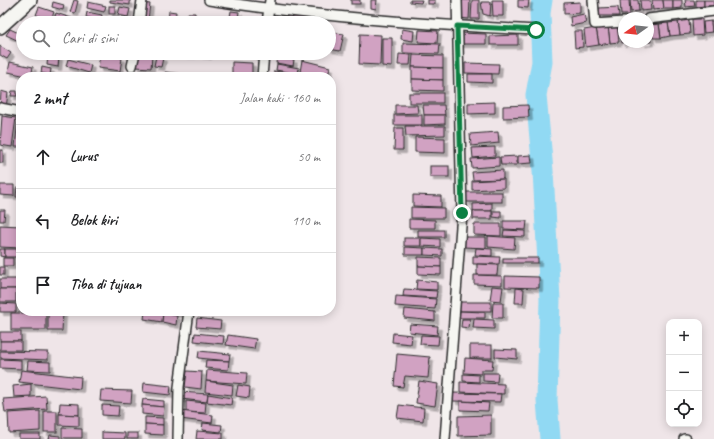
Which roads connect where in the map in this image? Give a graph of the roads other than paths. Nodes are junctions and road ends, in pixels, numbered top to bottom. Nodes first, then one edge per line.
1 (30, 0) edge
2 (142, 0) edge
3 (209, 0) edge
4 (270, 0) edge
5 (457, 0) edge
6 (593, 0) edge
7 (268, 10) junction
8 (714, 11) edge
9 (140, 16) edge
10 (268, 16) edge
11 (654, 18) edge
12 (618, 22) edge
13 (457, 26) junction
14 (0, 27) edge
15 (536, 30) dead end
16 (133, 60) edge
17 (263, 60) edge
18 (132, 66) dead end
19 (262, 72) edge
20 (0, 108) edge
21 (16, 111) edge
22 (188, 316) edge
23 (178, 439) edge
24 (445, 439) edge

1 - 14 main road
2 - 9 street
3 - 7 street
4 - 7 street
5 - 13 street
6 - 12 street
7 - 10 street
7 - 13 street
8 - 11 street
13 - 15 street
13 - 24 street
16 - 18 street
17 - 19 street
20 - 21 street
22 - 23 street

